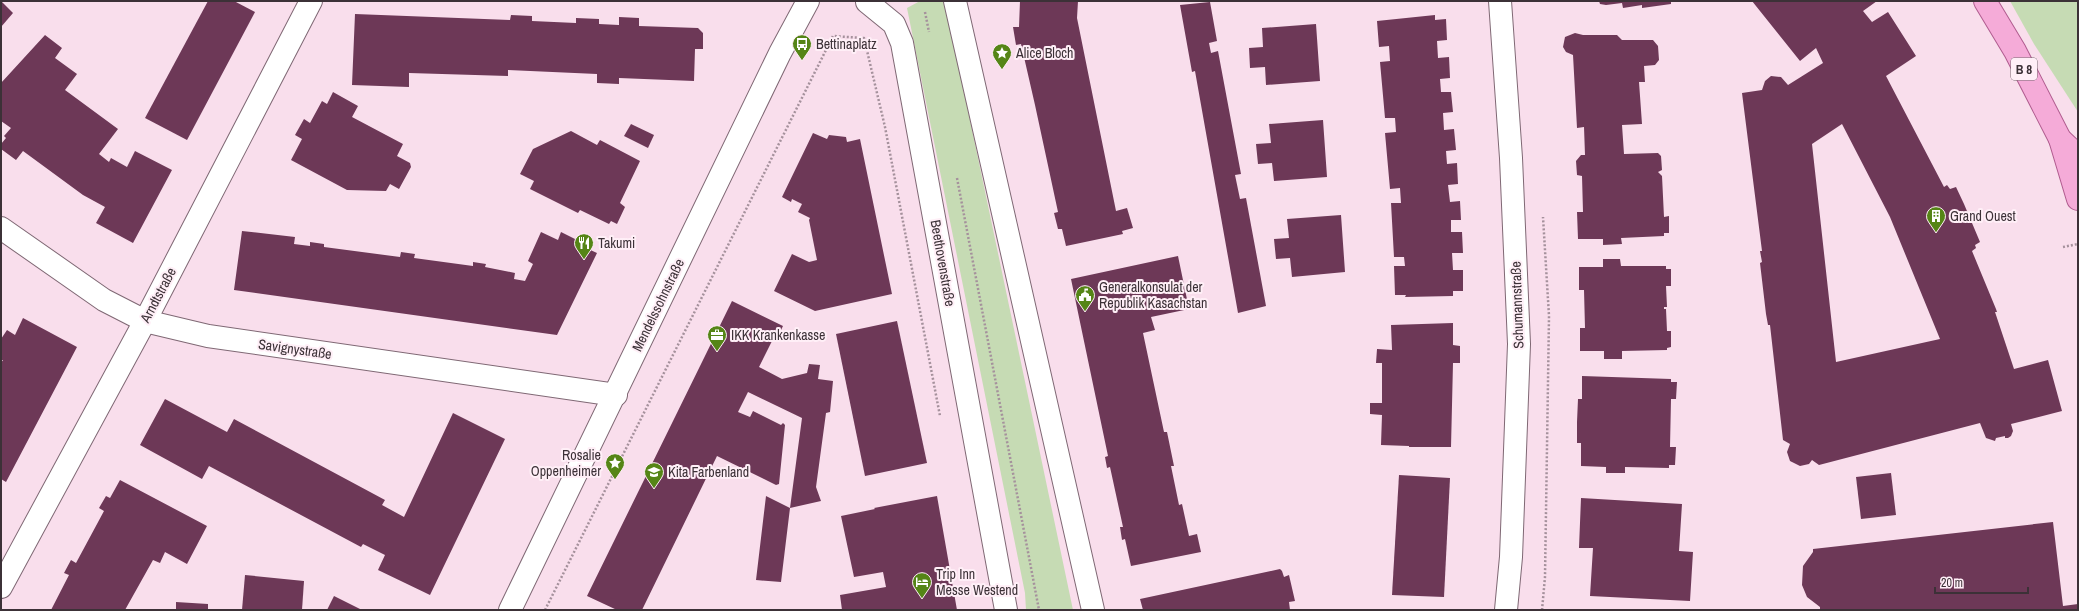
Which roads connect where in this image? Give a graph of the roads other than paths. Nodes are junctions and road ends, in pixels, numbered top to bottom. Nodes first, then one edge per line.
1 (311, 1) edge
2 (808, 1) edge
3 (866, 1) edge
4 (955, 1) edge
5 (1500, 1) edge
6 (1985, 1) edge
7 (2060, 139) junction
8 (2078, 156) edge
9 (2078, 199) edge
10 (1, 228) edge
11 (145, 321) junction
12 (616, 395) junction
13 (1, 587) edge
14 (510, 610) edge
15 (1006, 610) edge
16 (1093, 610) edge
17 (1506, 610) edge

1 - 11 street, Arndtstraße
2 - 12 street, Mendelssohnstraße
3 - 15 street, Beethovenstraße
4 - 16 street
5 - 17 street, Schumannstraße
6 - 7 main road, B 8
7 - 8 main road
7 - 9 main road, B 8
10 - 11 street, Savignystraße
11 - 12 street, Savignystraße
11 - 13 street, Arndtstraße
12 - 14 street, Mendelssohnstraße

